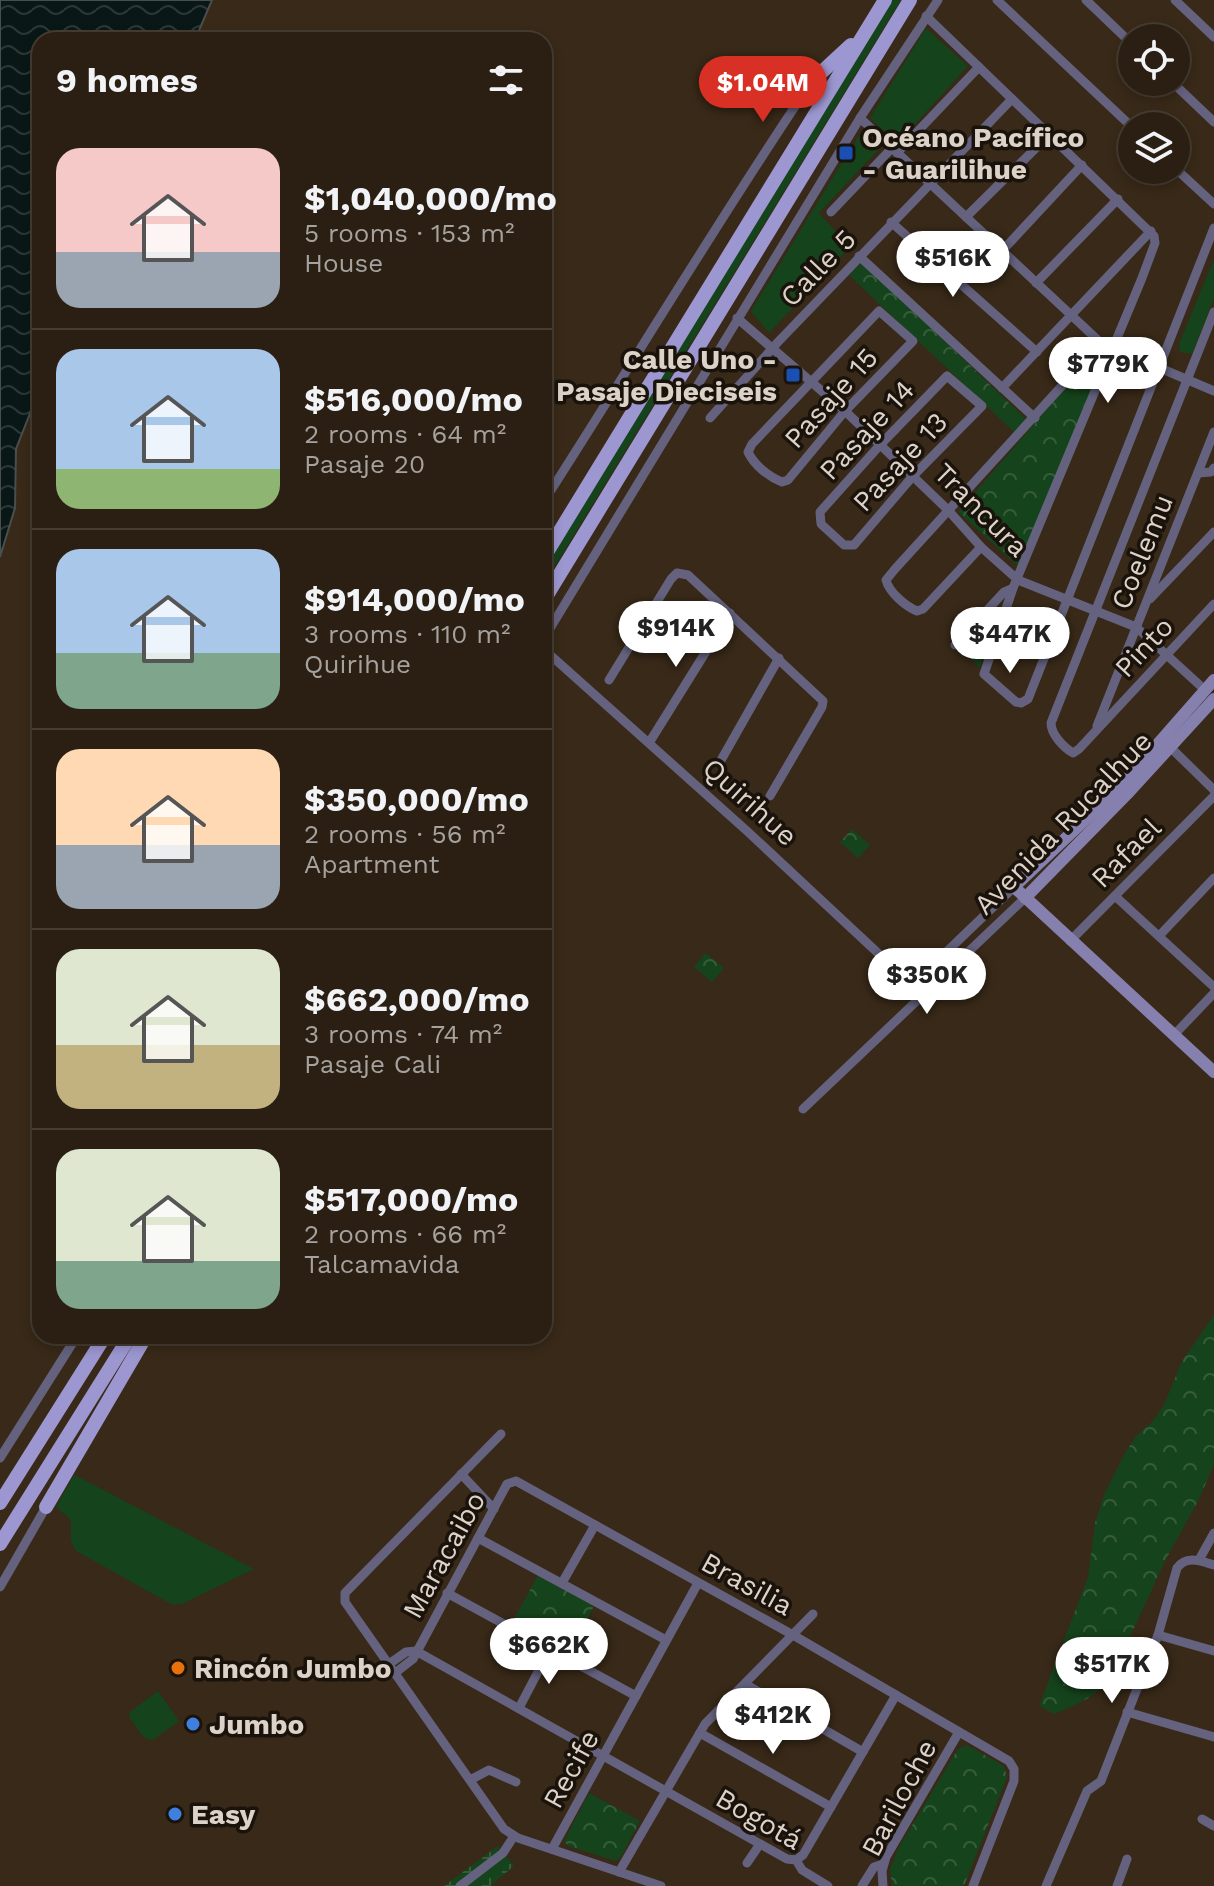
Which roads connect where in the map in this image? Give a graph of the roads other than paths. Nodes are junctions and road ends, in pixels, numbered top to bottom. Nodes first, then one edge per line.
1 (885, 0) edge
2 (910, 0) edge
3 (938, 0) edge
4 (997, 0) edge
5 (1086, 0) edge
6 (1175, 0) edge
7 (926, 16) junction
8 (866, 31) junction
9 (1118, 31) edge
10 (1214, 37) edge
11 (979, 67) junction
12 (812, 81) joint
13 (1187, 96) edge
14 (1012, 99) junction
15 (1118, 114) edge
16 (860, 118) junction
17 (1214, 122) edge
18 (1050, 134) junction
19 (895, 151) junction
20 (1082, 165) junction
21 (1190, 182) edge
22 (929, 183) junction
23 (1118, 199) junction
24 (1214, 204) edge
25 (831, 212) dead end
26 (966, 217) junction
27 (891, 222) junction
28 (1214, 228) edge
29 (1151, 231) junction
30 (1211, 248) edge
31 (1002, 251) junction
32 (859, 256) junction
33 (1036, 283) junction
34 (1214, 312) edge
35 (1072, 316) junction
36 (737, 318) junction
37 (1101, 343) junction
38 (772, 348) junction
39 (1113, 349) junction
40 (1037, 352) junction
41 (1158, 368) junction
42 (1188, 380) junction
43 (809, 382) junction
44 (1002, 388) junction
45 (1214, 391) edge
46 (982, 406) joint
47 (845, 411) junction
48 (710, 418) dead end
49 (1035, 418) junction
50 (1214, 432) edge
51 (880, 445) junction
52 (1214, 468) edge
53 (1198, 473) junction
54 (913, 476) junction
55 (552, 488) edge
56 (948, 510) junction
57 (1214, 532) edge
58 (552, 544) edge
59 (848, 546) joint
60 (981, 547) junction
61 (1016, 584) junction
62 (552, 587) edge
63 (1067, 599) junction
64 (1145, 604) junction
65 (1214, 604) edge
66 (1095, 610) junction
67 (730, 613) junction
68 (552, 625) edge
69 (1136, 627) junction
70 (955, 645) dead end
71 (1167, 655) junction
72 (552, 657) edge
73 (779, 658) junction
74 (609, 680) dead end
75 (1212, 692) edge
76 (1094, 733) junction
77 (649, 743) junction
78 (1170, 747) junction
79 (720, 762) dead end
80 (1214, 793) edge
81 (770, 796) dead end
82 (1214, 878) edge
83 (1014, 887) junction
84 (1115, 896) junction
85 (1025, 898) junction
86 (1159, 936) junction
87 (1070, 941) junction
88 (912, 985) junction
89 (1214, 987) edge
90 (1214, 993) edge
91 (924, 996) junction
92 (1174, 1035) junction
93 (1214, 1072) edge
94 (803, 1109) dead end
95 (72, 1344) edge
96 (100, 1344) edge
97 (125, 1344) edge
98 (141, 1344) edge
99 (501, 1434) dead end
100 (0, 1458) edge
101 (461, 1474) junction
102 (511, 1481) joint
103 (0, 1503) edge
104 (46, 1507) joint
105 (494, 1509) junction
106 (595, 1525) junction
107 (1214, 1533) edge
108 (478, 1538) junction
109 (0, 1544) edge
110 (1199, 1560) junction
111 (1214, 1565) edge
112 (562, 1583) junction
113 (698, 1583) junction
114 (0, 1587) edge
115 (447, 1593) junction
116 (813, 1614) dead end
117 (793, 1635) junction
118 (1158, 1635) junction
119 (666, 1640) junction
120 (550, 1649) junction
121 (416, 1651) junction
122 (1214, 1651) edge
123 (389, 1664) junction
124 (395, 1673) junction
125 (745, 1684) junction
126 (896, 1695) junction
127 (636, 1696) junction
128 (519, 1708) junction
129 (1127, 1712) junction
130 (959, 1732) junction
131 (700, 1733) junction
132 (1214, 1737) edge
133 (863, 1752) junction
134 (604, 1754) junction
135 (470, 1780) junction
136 (516, 1782) dead end
137 (667, 1790) junction
138 (831, 1807) junction
139 (1202, 1819) dead end
140 (1214, 1826) edge
141 (514, 1836) junction
142 (760, 1844) junction
143 (552, 1849) junction
144 (1127, 1859) dead end
145 (796, 1860) junction
146 (747, 1863) dead end
147 (883, 1864) junction
148 (619, 1872) junction
149 (460, 1886) edge
150 (661, 1886) edge
151 (828, 1886) edge
152 (862, 1886) edge
153 (883, 1886) edge
154 (973, 1886) edge
155 (1046, 1886) edge
156 (1117, 1886) edge

1 - 8 main road
2 - 62 main road
3 - 7 street
4 - 15 street
5 - 9 street
6 - 10 street
7 - 11 street
7 - 16 street
8 - 12 main road
8 - 58 main road
11 - 14 street
11 - 19 street
12 - 55 street
13 - 17 street
14 - 18 street
14 - 22 street, Calle 5
16 - 19 street
16 - 36 street
18 - 20 street
18 - 26 street
19 - 22 street
19 - 25 street
20 - 23 street
20 - 31 street
21 - 24 street
22 - 26 street
22 - 27 street, Calle 5
23 - 29 street
23 - 33 street
26 - 31 street
27 - 32 street, Calle 5
27 - 40 street
28 - 30 street
29 - 35 street
29 - 39 street
30 - 41 street
31 - 33 street
32 - 38 street, Calle 5
32 - 44 street
33 - 35 street
34 - 42 street
35 - 37 street
35 - 40 street
36 - 38 street, Trancura
36 - 68 street
37 - 39 street
37 - 49 street
38 - 43 street, Trancura
38 - 48 street, Calle 5
39 - 41 street
39 - 61 street
40 - 44 street
41 - 42 street
41 - 63 street
42 - 45 street
42 - 66 street
43 - 47 street, Trancura
43 - 47 street, Pasaje 15
43 - 47 street, Pasaje 15
44 - 49 street
46 - 51 street, Pasaje 14
46 - 54 street, Pasaje 13
47 - 51 street, Trancura
49 - 56 street
50 - 53 street, Coelemu
51 - 54 street, Trancura
51 - 59 street, Pasaje 14
52 - 53 street
53 - 64 street, Coelemu
54 - 56 street, Trancura
54 - 59 street, Pasaje 13
56 - 60 street, Trancura
56 - 60 street
57 - 64 street
60 - 61 street, Trancura
61 - 63 street, Trancura
61 - 63 street
61 - 70 street
63 - 66 street, Trancura
64 - 69 street, Coelemu
65 - 71 street, Pinto
66 - 69 street, Trancura
66 - 76 street, Pinto
67 - 73 street, Quirihue
67 - 74 street, Quirihue
67 - 77 street
69 - 71 street, Trancura
69 - 76 street, Coelemu
71 - 75 street, Trancura
71 - 76 street, Pinto
72 - 77 street, Quirihue
73 - 79 street
73 - 81 street, Quirihue
75 - 78 street, Avenida Rucalhue
75 - 83 street, Avenida Rucalhue
77 - 88 street, Quirihue
78 - 80 street
78 - 85 street, Avenida Rucalhue
80 - 84 street, Rafael
82 - 86 street
83 - 85 street
83 - 88 street, Avenida Rucalhue
84 - 86 street
84 - 87 street, Rafael
85 - 87 street
85 - 91 street, Avenida Rucalhue
86 - 89 street
87 - 92 street
88 - 91 street, Quirihue
90 - 92 street
91 - 94 street, Avenida Rucalhue
92 - 93 street
95 - 100 street
96 - 103 main road
97 - 109 main road
98 - 104 main road
99 - 101 street
101 - 105 street
101 - 123 street
102 - 105 street, Maracaibo
102 - 106 street, Brasilia
104 - 114 street
105 - 108 street, Maracaibo
106 - 112 street
106 - 113 street, Brasilia
107 - 110 street
108 - 112 street
108 - 115 street, Maracaibo
110 - 111 street
110 - 118 street
112 - 119 street
113 - 117 street, Brasilia
113 - 119 street, Recife
115 - 120 street
115 - 121 street, Maracaibo
116 - 117 street
117 - 125 street
117 - 126 street, Brasilia
118 - 122 street
118 - 129 street
119 - 127 street, Recife
120 - 127 street
120 - 128 street
121 - 123 street, Maracaibo
121 - 124 street, Maracaibo
121 - 128 street, Bogotá
123 - 124 street
124 - 135 street
125 - 131 street
125 - 133 street
126 - 130 street, Brasilia
126 - 133 street
127 - 134 street, Recife
128 - 134 street, Bogotá
129 - 132 street
129 - 155 street
130 - 147 street, Bariloche
130 - 154 street, Bariloche
131 - 137 street
131 - 138 street
133 - 138 street
134 - 137 street, Bogotá
134 - 143 street, Recife
135 - 136 street
135 - 141 street
137 - 142 street, Bogotá
137 - 148 street
138 - 145 street
139 - 140 street
141 - 143 street
141 - 149 street
142 - 145 street, Bogotá
142 - 146 street
143 - 148 street
144 - 156 street
145 - 151 street, Bogotá
147 - 152 street
147 - 153 street, Bariloche
148 - 150 street

